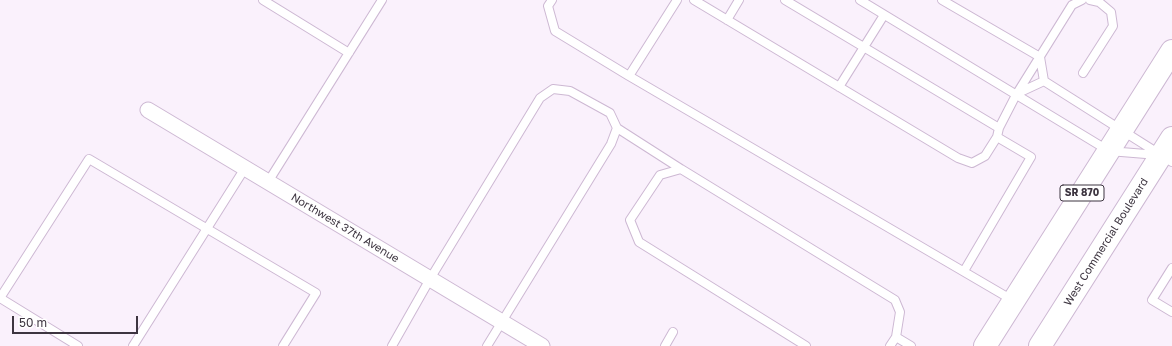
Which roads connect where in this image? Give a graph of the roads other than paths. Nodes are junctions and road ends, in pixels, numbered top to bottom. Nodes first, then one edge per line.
1 (263, 0) edge
2 (382, 0) edge
3 (552, 0) edge
4 (677, 0) edge
5 (694, 0) edge
6 (739, 0) edge
7 (785, 0) edge
8 (860, 0) edge
9 (942, 0) edge
10 (1082, 0) edge
11 (1090, 0) edge
12 (884, 15) junction
13 (727, 20) junction
14 (863, 47) junction
15 (1172, 51) edge
16 (349, 53) junction
17 (1040, 57) junction
18 (1083, 73) dead end
19 (629, 76) junction
20 (1044, 81) junction
21 (839, 87) junction
22 (1016, 95) junction
23 (148, 110) dead end
24 (617, 128) junction
25 (999, 128) junction
26 (1122, 131) junction
27 (997, 137) junction
28 (1109, 151) junction
29 (1168, 152) edge
30 (245, 168) junction
31 (681, 169) junction
32 (268, 182) junction
33 (206, 229) junction
34 (1172, 268) edge
35 (964, 271) junction
36 (430, 279) junction
37 (0, 298) edge
38 (1014, 301) junction
39 (1172, 312) edge
40 (501, 322) junction
41 (673, 332) dead end
42 (896, 337) junction
43 (78, 346) edge
44 (133, 346) edge
45 (283, 346) edge
46 (392, 346) edge
47 (487, 346) edge
48 (542, 346) edge
49 (665, 346) edge
50 (806, 346) edge
51 (890, 346) edge
52 (911, 346) edge
53 (985, 346) edge
54 (1040, 346) edge

1 - 16 lane
2 - 16 lane
3 - 19 lane
4 - 19 lane
5 - 13 lane
6 - 13 lane
7 - 14 lane
8 - 12 lane
9 - 17 lane
10 - 17 lane
11 - 18 lane
12 - 14 lane
12 - 22 lane
13 - 21 lane
14 - 21 lane
14 - 25 lane
15 - 26 highway, SR 870
16 - 32 lane
17 - 20 lane
17 - 22 lane
19 - 35 lane
20 - 22 lane
20 - 26 lane
21 - 27 lane
22 - 25 lane
22 - 28 lane
23 - 30 street, Northwest 37th Avenue
24 - 31 lane
24 - 36 lane
24 - 40 lane
25 - 27 lane
26 - 28 highway, SR 870
26 - 29 lane
27 - 35 lane
28 - 29 lane
28 - 38 highway, SR 870
29 - 54 highway, West Commercial Boulevard
30 - 32 street, Northwest 37th Avenue
30 - 33 lane
31 - 42 lane
31 - 50 lane
32 - 36 street, Northwest 37th Avenue
33 - 37 lane
33 - 44 lane
33 - 45 lane
34 - 39 lane
35 - 38 lane
36 - 40 street, Northwest 37th Avenue
36 - 46 lane
37 - 43 lane
38 - 53 highway, SR 870
40 - 47 lane
40 - 48 street, Northwest 37th Avenue
41 - 49 lane
42 - 51 lane
42 - 52 lane

